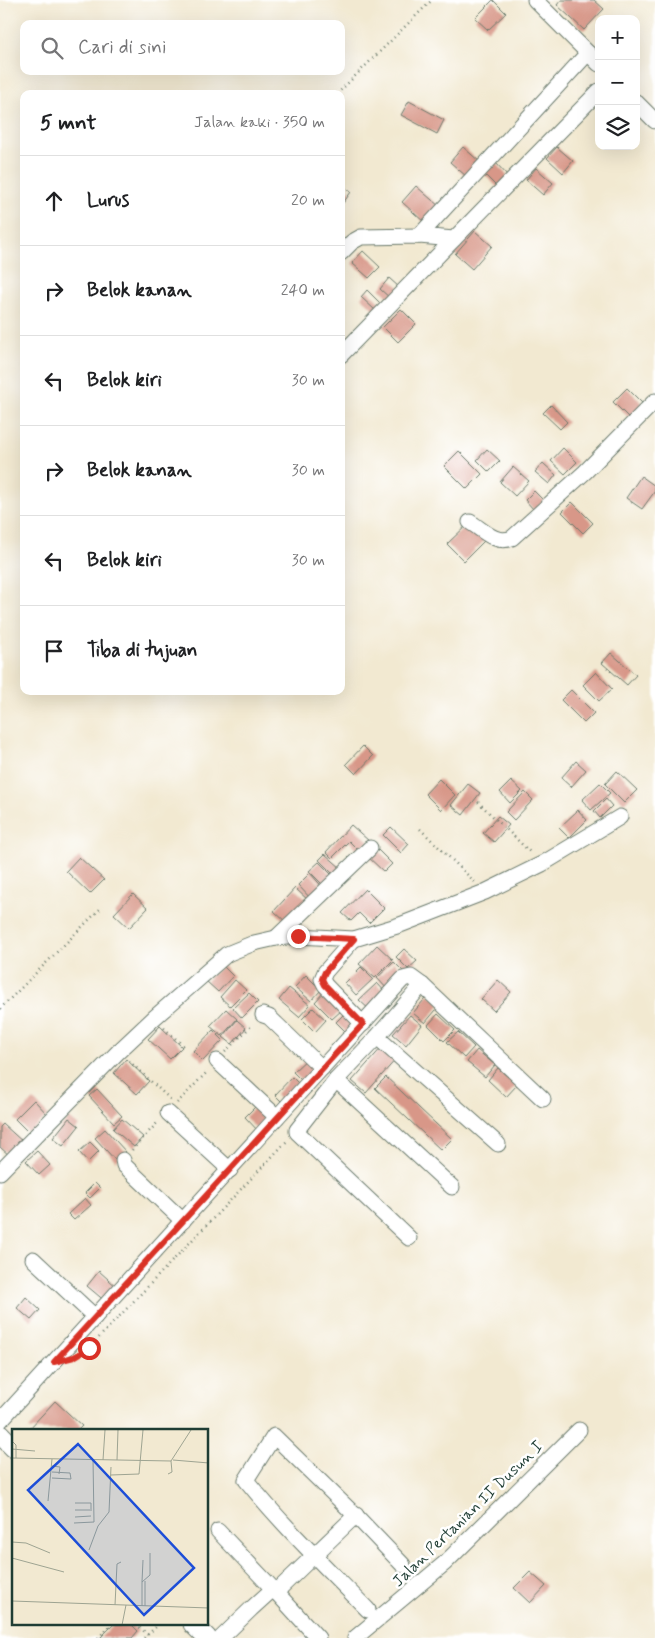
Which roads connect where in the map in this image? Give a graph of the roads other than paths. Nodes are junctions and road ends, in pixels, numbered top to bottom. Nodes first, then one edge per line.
1 (535, 0) edge
2 (588, 53) junction
3 (595, 60) edge
4 (595, 96) edge
5 (639, 105) edge
6 (655, 121) edge
7 (419, 236) junction
8 (454, 239) junction
9 (345, 249) edge
10 (345, 351) edge
11 (655, 401) edge
12 (470, 522) dead end
13 (620, 817) dead end
14 (370, 848) dead end
15 (276, 938) junction
16 (354, 939) junction
17 (422, 985) junction
18 (263, 1015) road end
19 (363, 1024) junction
20 (377, 1037) junction
21 (217, 1061) road end
22 (322, 1068) junction
23 (336, 1080) junction
24 (543, 1100) dead end
25 (168, 1112) road end
26 (277, 1118) junction
27 (498, 1144) dead end
28 (123, 1160) road end
29 (230, 1170) junction
30 (0, 1172) edge
31 (452, 1186) dead end
32 (183, 1221) junction
33 (409, 1238) dead end
34 (33, 1258) dead end
35 (95, 1317) junction
36 (0, 1421) edge
37 (579, 1430) dead end
38 (0, 1434) edge
39 (12, 1446) edge
40 (356, 1515) junction
41 (218, 1531) dead end
42 (315, 1556) junction
43 (403, 1565) dead end
44 (274, 1591) junction
45 (368, 1610) dead end
46 (195, 1626) edge
47 (207, 1638) edge
48 (221, 1638) edge
49 (318, 1638) edge
50 (355, 1638) edge

1 - 2 street
2 - 3 street
2 - 7 street
4 - 8 street
5 - 6 street
7 - 8 street
7 - 9 street
8 - 10 street
11 - 12 street
13 - 16 street
14 - 15 street
15 - 16 street
15 - 30 street
16 - 19 street
17 - 19 street
17 - 20 street
17 - 24 street
18 - 22 street
19 - 22 street
20 - 23 street
20 - 27 street
21 - 26 street
22 - 26 street
23 - 31 street
23 - 33 street
25 - 29 street
26 - 29 street
28 - 32 street
29 - 32 street
32 - 35 street
34 - 35 street
35 - 36 street
37 - 50 street, Jalan Pertanian II Dusun I
38 - 39 main road
40 - 42 street
40 - 42 street
40 - 43 street
41 - 44 street
42 - 44 street
42 - 45 street
44 - 48 street
44 - 49 street
46 - 47 main road

